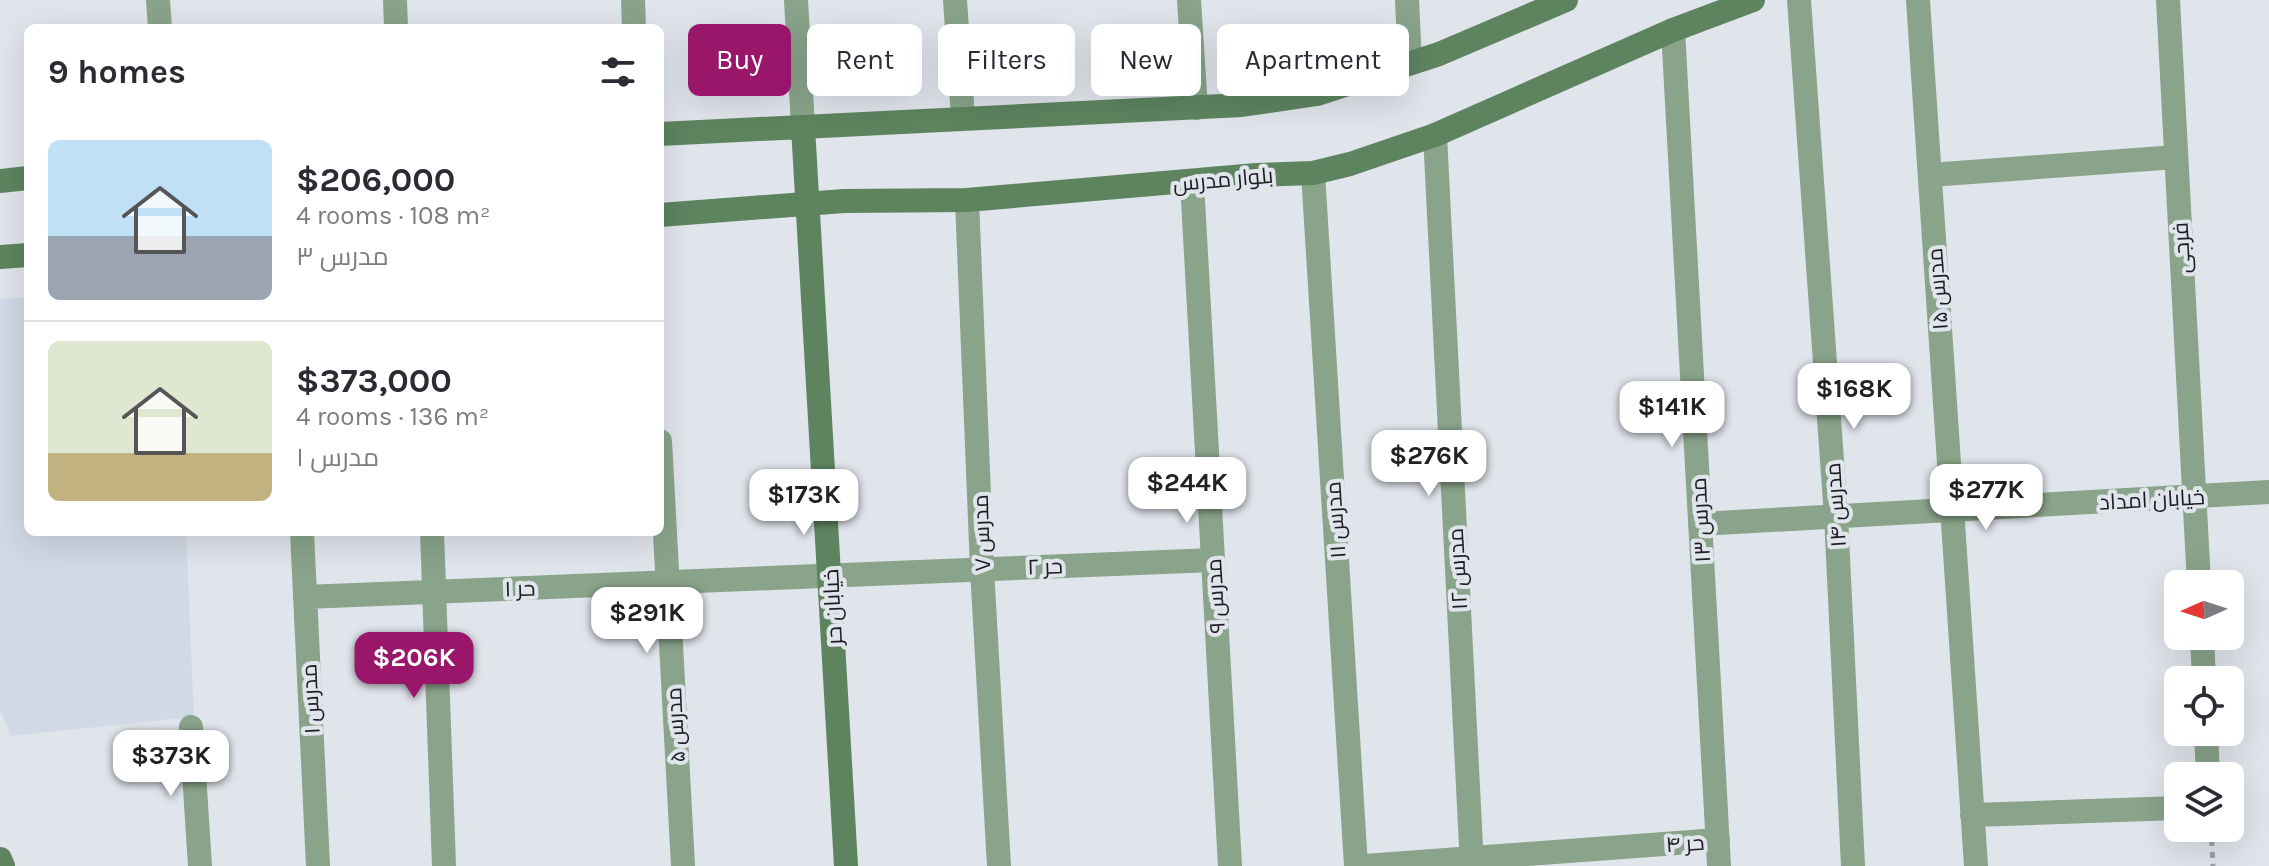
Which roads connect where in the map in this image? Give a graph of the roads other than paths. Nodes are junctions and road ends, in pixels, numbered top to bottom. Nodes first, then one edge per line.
1 (158, 0) edge
2 (395, 0) edge
3 (633, 0) edge
4 (796, 0) edge
5 (955, 0) edge
6 (1189, 0) edge
7 (1407, 0) edge
8 (1753, 0) edge
9 (1799, 0) edge
10 (1918, 0) edge
11 (2168, 0) edge
12 (1560, 1) edge
13 (160, 24) edge
14 (396, 24) edge
15 (634, 24) edge
16 (1673, 30) junction
17 (1410, 63) junction
18 (1196, 108) junction
19 (963, 118) junction
20 (803, 127) junction
21 (664, 134) edge
22 (1435, 135) junction
23 (2176, 157) junction
24 (1313, 173) junction
25 (1930, 175) junction
26 (24, 178) edge
27 (0, 181) edge
28 (1192, 182) junction
29 (967, 200) junction
30 (809, 205) junction
31 (664, 215) edge
32 (24, 255) edge
33 (0, 257) edge
34 (2269, 492) edge
35 (2195, 496) junction
36 (1952, 510) junction
37 (664, 512) edge
38 (1836, 516) junction
39 (1700, 524) junction
40 (302, 536) edge
41 (432, 536) edge
42 (1213, 560) junction
43 (982, 569) junction
44 (2198, 570) edge
45 (830, 575) junction
46 (668, 582) junction
47 (434, 591) junction
48 (305, 597) junction
49 (191, 727) dead end
50 (2164, 808) edge
51 (1972, 815) junction
52 (1718, 840) junction
53 (1592, 858) edge
54 (0, 859) edge
55 (1472, 862) edge
56 (3, 866) edge
57 (200, 866) edge
58 (318, 866) edge
59 (444, 866) edge
60 (683, 866) edge
61 (846, 866) edge
62 (999, 866) edge
63 (1230, 866) edge
64 (1356, 866) edge
65 (1365, 866) edge
66 (1719, 866) edge
67 (1853, 866) edge
68 (1976, 866) edge

1 - 13 street
2 - 14 street
3 - 15 street
4 - 20 street
5 - 19 street
6 - 18 street
7 - 17 street
8 - 16 main road, بلوار مدرس
9 - 38 street, مدرس ۱۴
10 - 25 street, مدرس ۱۵
11 - 23 street, فرجی
12 - 17 main road
16 - 22 main road, بلوار مدرس
16 - 39 street, مدرس ۱۳
17 - 18 main road
18 - 19 main road
19 - 20 main road
20 - 21 main road
20 - 30 main road, خیابان حر
22 - 24 main road, بلوار مدرس
22 - 55 street, مدرس ۱۲
23 - 25 street
23 - 35 street, فرجی
24 - 28 main road, بلوار مدرس
24 - 64 street, مدرس ۱۱
25 - 36 street, مدرس ۱۵
26 - 27 main road
28 - 29 main road, بلوار مدرس
28 - 42 street, مدرس ۹
29 - 30 main road, بلوار مدرس
29 - 43 street, مدرس ۷
30 - 31 main road, بلوار مدرس
30 - 45 main road, خیابان حر
32 - 33 main road
34 - 35 street, خیابان امداد
35 - 36 street, خیابان امداد
35 - 44 street, فرجی
36 - 38 street, خیابان امداد
36 - 51 street, مدرس ۱۵
37 - 46 street, مدرس ۵
38 - 39 street, خیابان امداد
38 - 67 street, مدرس ۱۴
39 - 52 street, مدرس ۱۳
40 - 48 street, مدرس ۱
41 - 47 street
42 - 43 street, حر ۲
42 - 63 street, مدرس ۹
43 - 45 street, حر ۲
43 - 62 street, مدرس ۷
45 - 46 street, حر ۱
45 - 61 main road, خیابان حر
46 - 47 street, حر ۱
46 - 60 street, مدرس ۵
47 - 48 street, حر ۱
47 - 59 street
48 - 58 street, مدرس ۱
49 - 57 street
50 - 51 street
51 - 68 street, مدرس ۱۵
52 - 53 street, حر ۴
52 - 66 street, مدرس ۱۳
53 - 55 street, حر ۴
54 - 56 main road
55 - 65 street, حر ۴

